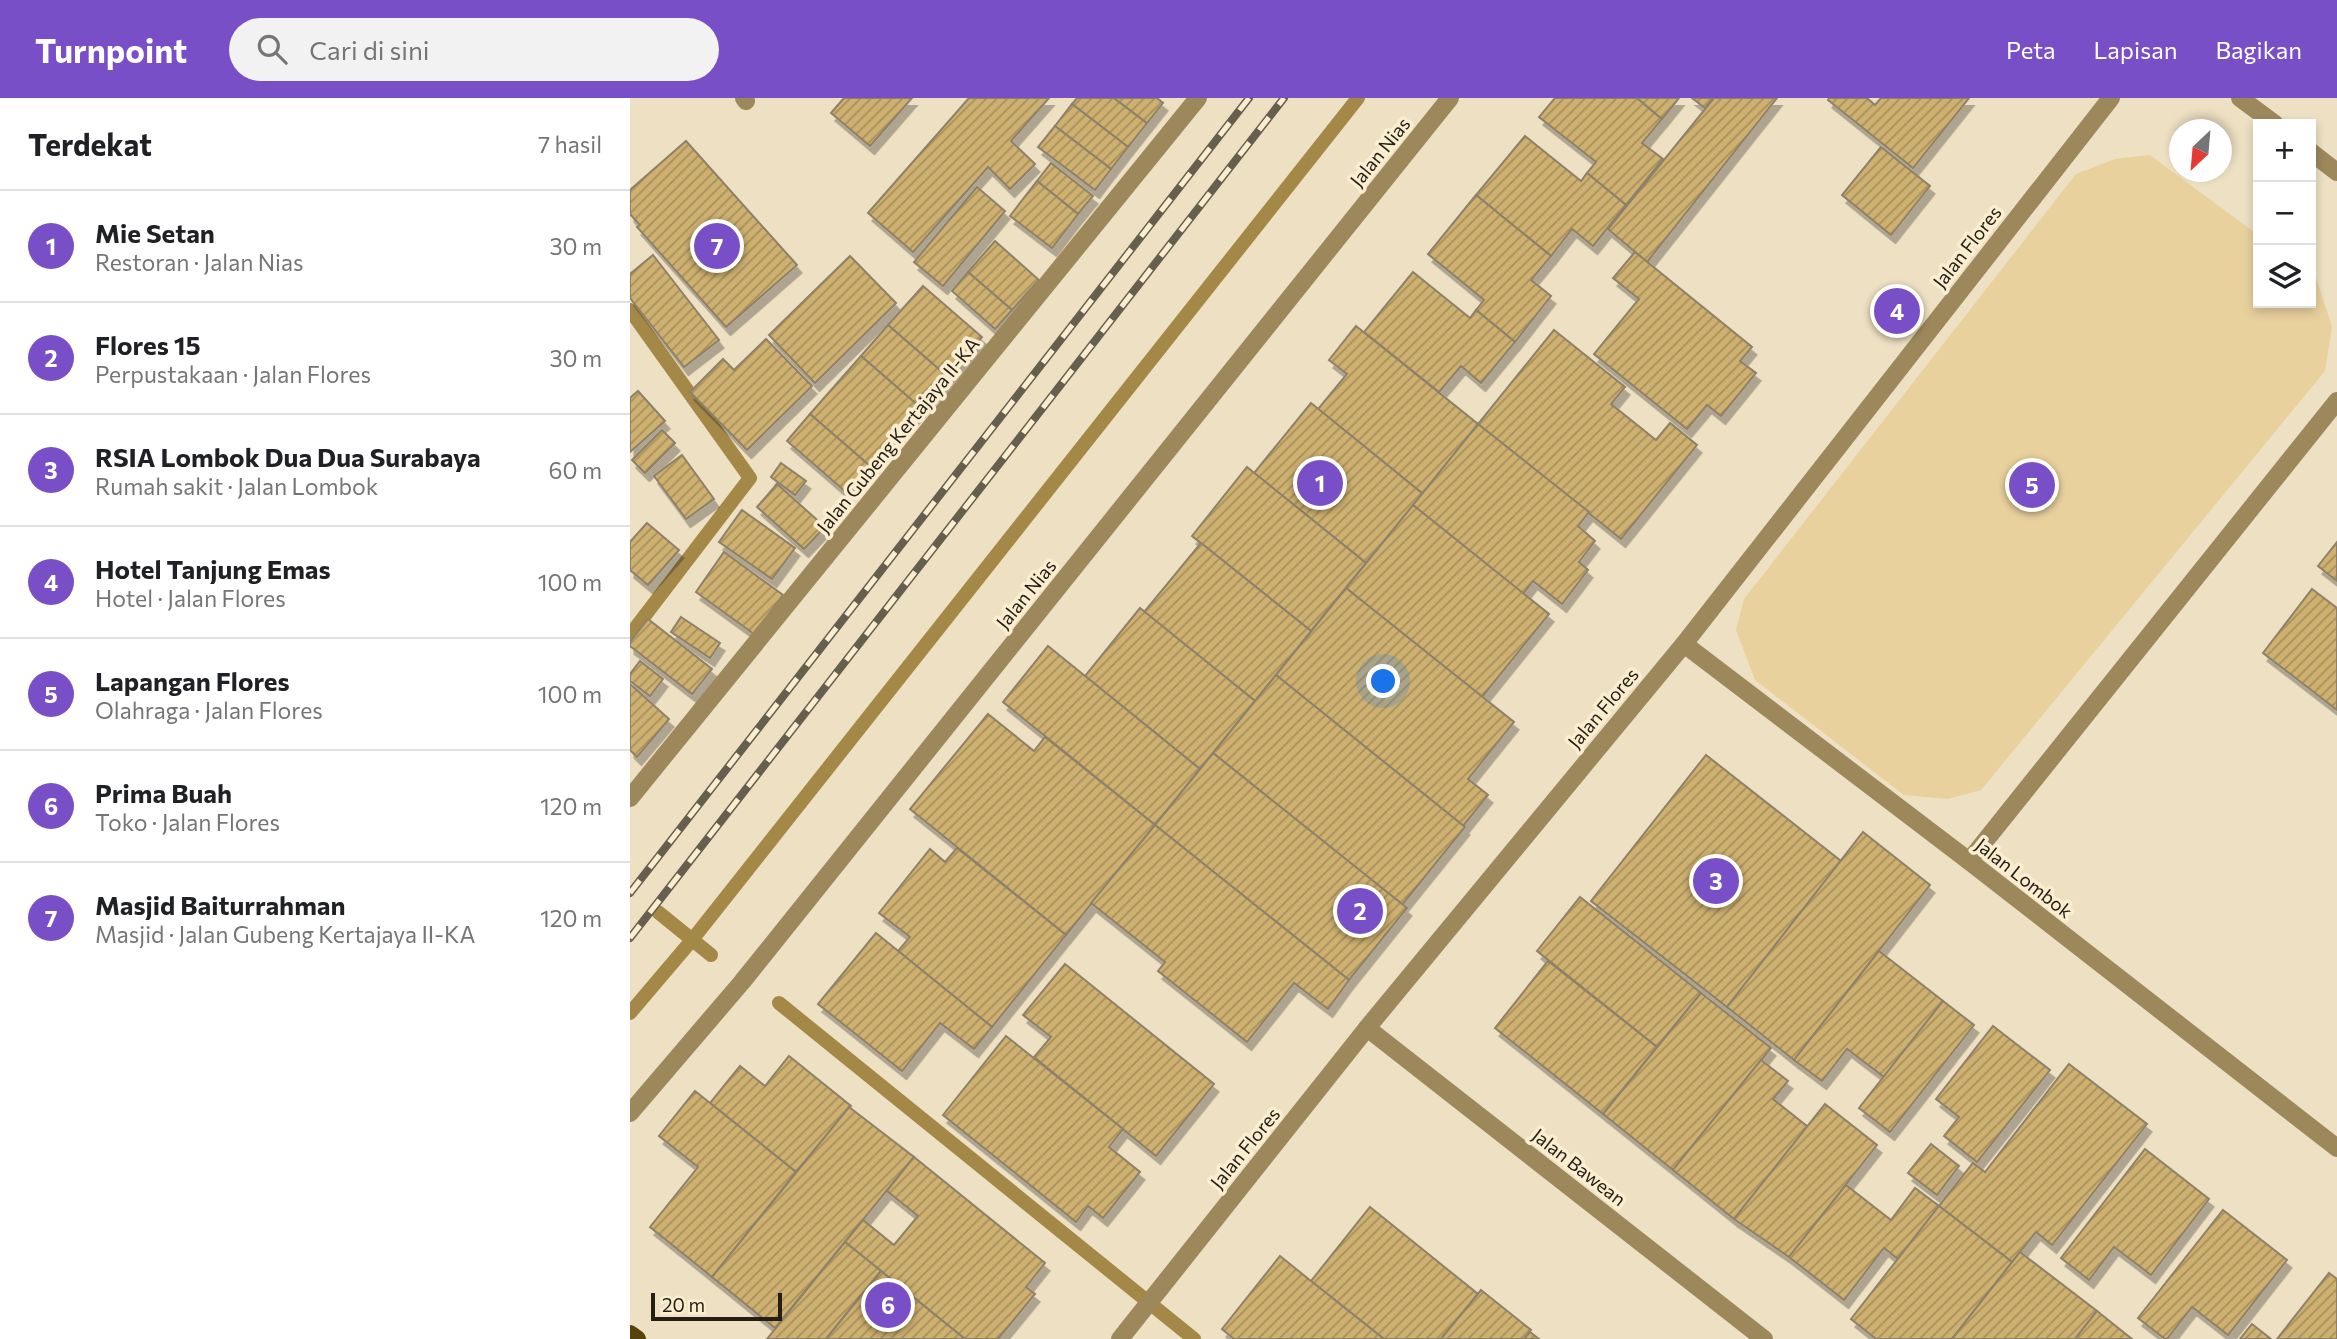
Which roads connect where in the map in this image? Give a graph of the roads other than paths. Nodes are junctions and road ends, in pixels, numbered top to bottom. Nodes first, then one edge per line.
1 (1198, 98) edge
2 (1450, 98) edge
3 (2111, 98) edge
4 (2241, 98) edge
5 (2268, 119) edge
6 (2316, 156) edge
7 (2337, 172) edge
8 (2337, 401) edge
9 (1684, 644) junction
10 (630, 797) edge
11 (1969, 861) junction
12 (1367, 1028) junction
13 (630, 1114) edge
14 (2337, 1148) edge
15 (1125, 1333) edge
16 (630, 1334) edge
17 (637, 1339) edge
18 (1764, 1339) edge

1 - 10 street, Jalan Gubeng Kertajaya II-KA
2 - 13 street, Jalan Nias
3 - 9 street, Jalan Flores
4 - 5 street
6 - 7 street
8 - 11 street
9 - 11 street, Jalan Lombok
9 - 12 street, Jalan Flores
11 - 14 street, Jalan Lombok
12 - 15 street, Jalan Flores
12 - 18 street, Jalan Bawean
16 - 17 main road

